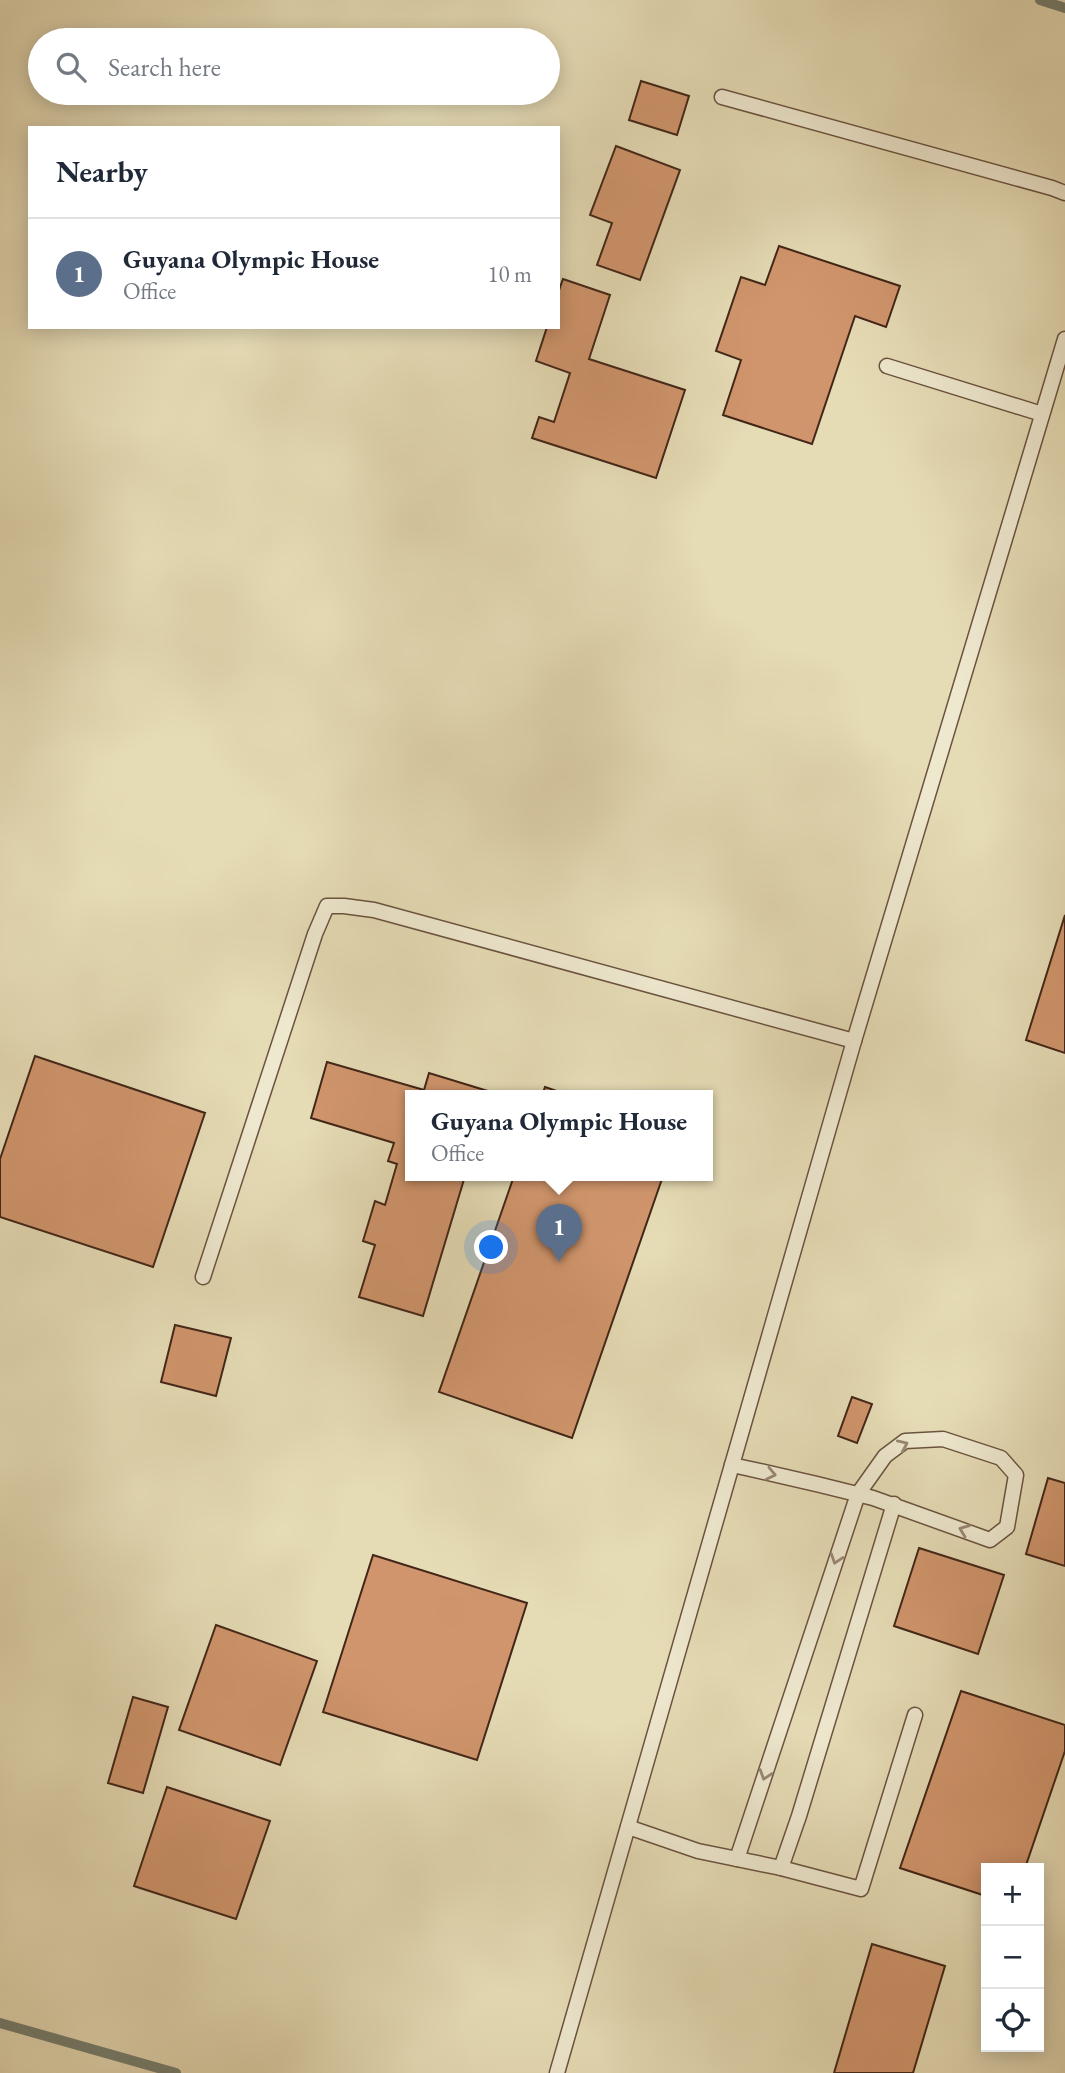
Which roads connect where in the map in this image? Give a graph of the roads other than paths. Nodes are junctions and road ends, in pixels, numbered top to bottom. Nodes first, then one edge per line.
1 (722, 97) dead end
2 (1065, 193) edge
3 (1065, 339) edge
4 (887, 366) dead end
5 (1042, 414) junction
6 (854, 1041) junction
7 (203, 1277) dead end
8 (732, 1465) junction
9 (858, 1494) junction
10 (894, 1504) junction
11 (915, 1715) dead end
12 (628, 1827) junction
13 (737, 1859) junction
14 (781, 1868) junction
15 (557, 2073) edge

1 - 2 lane
3 - 5 lane
4 - 5 lane
5 - 6 lane
6 - 7 lane
6 - 8 lane
8 -> 9 lane
8 - 12 lane
9 - 10 lane
9 -> 10 lane
9 -> 13 lane
10 - 14 lane
11 - 14 lane
12 - 13 lane
12 - 15 lane
13 - 14 lane

